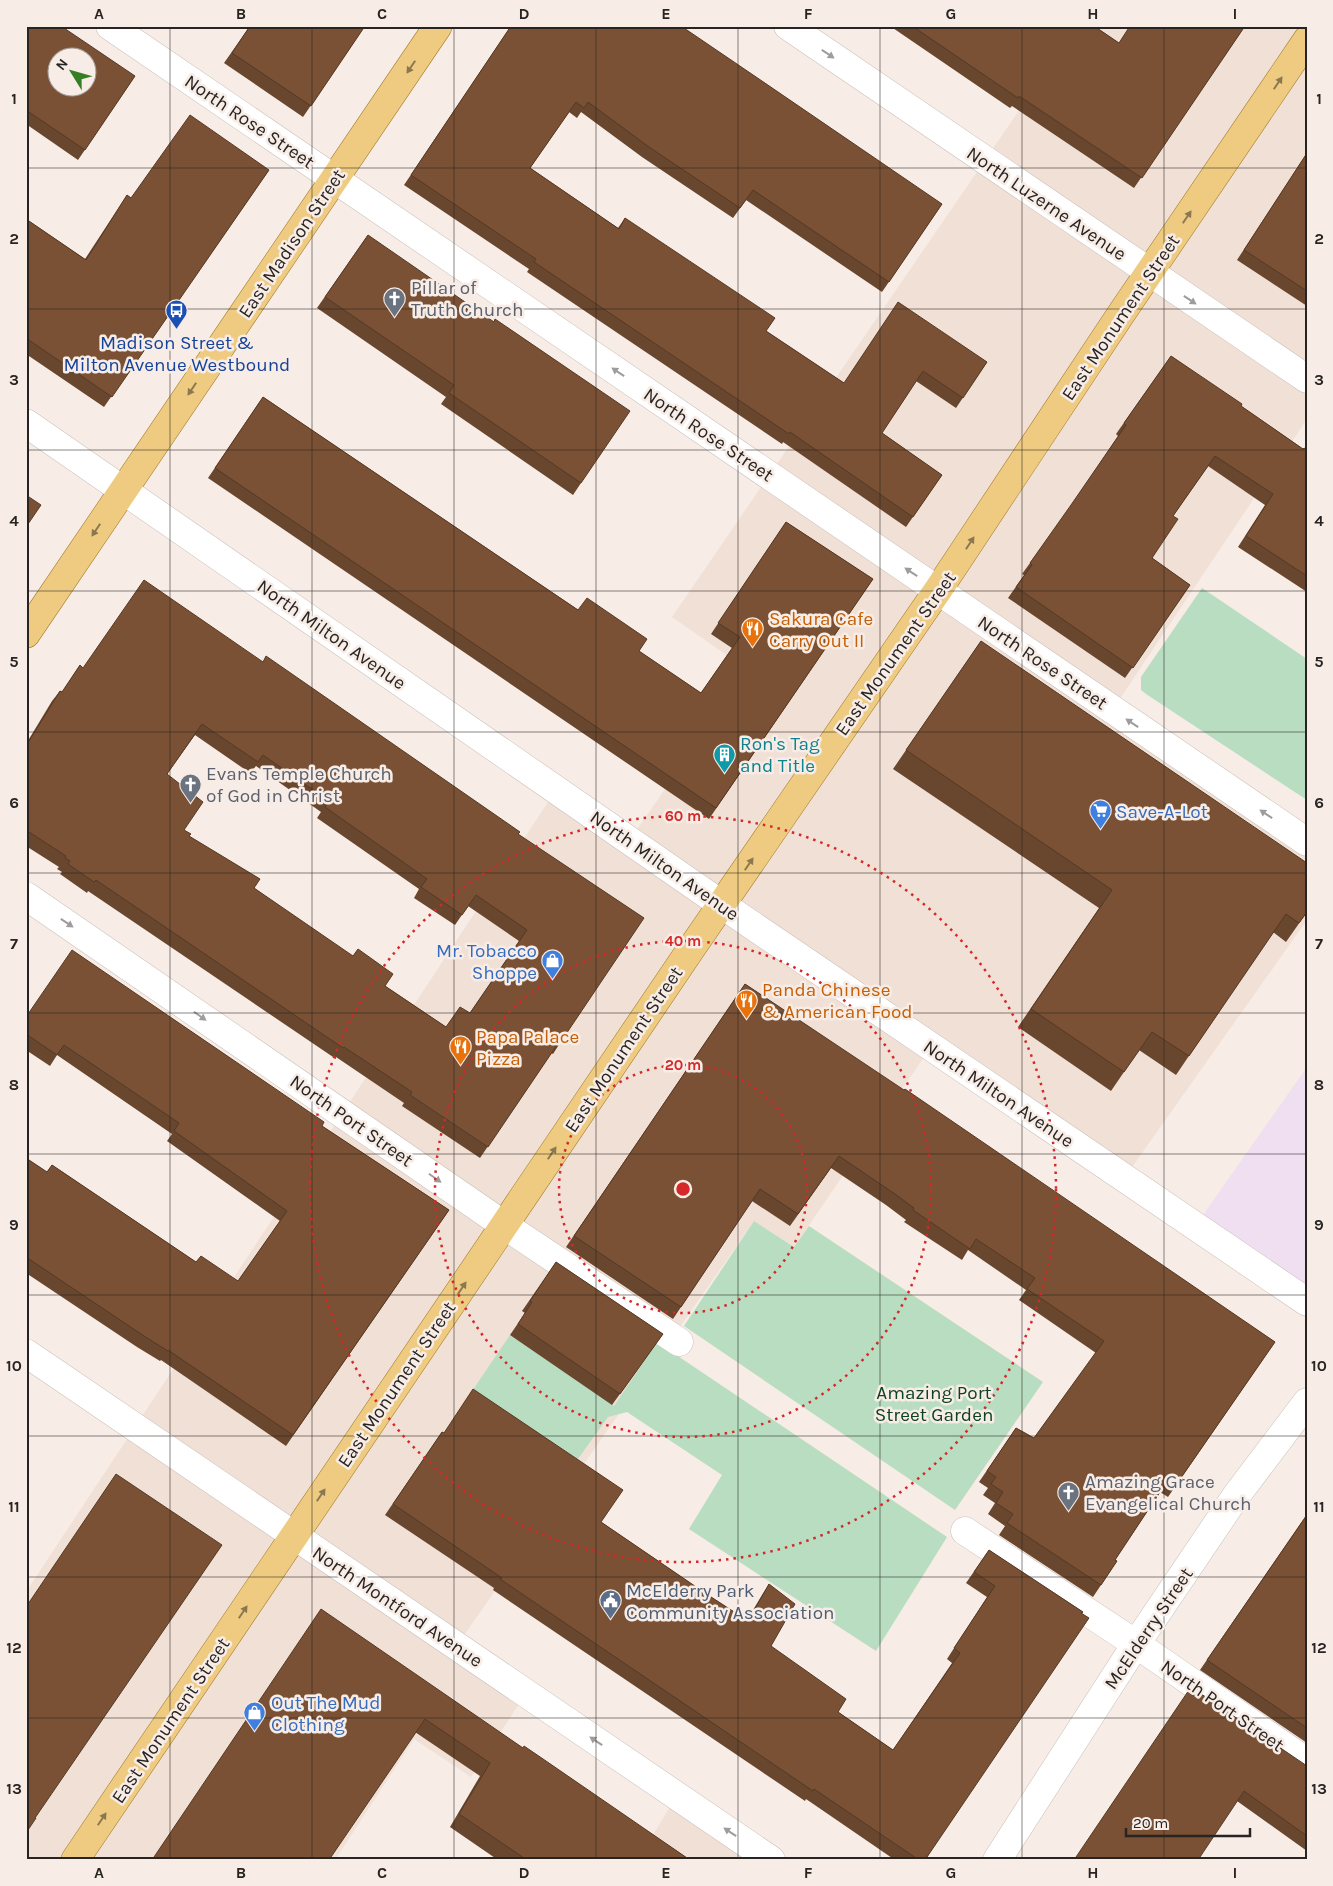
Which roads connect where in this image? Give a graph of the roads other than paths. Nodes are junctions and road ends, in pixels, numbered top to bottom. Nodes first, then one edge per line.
1 (110, 26) edge
2 (438, 26) edge
3 (788, 26) edge
4 (1307, 40) edge
5 (335, 179) junction
6 (1150, 272) junction
7 (1307, 379) edge
8 (26, 423) edge
9 (124, 490) junction
10 (938, 590) junction
11 (26, 634) edge
12 (1307, 842) edge
13 (26, 896) edge
14 (721, 904) junction
15 (504, 1225) junction
16 (1307, 1302) edge
17 (679, 1342) dead end
18 (26, 1353) edge
19 (1307, 1402) edge
20 (965, 1531) dead end
21 (294, 1535) junction
22 (1136, 1644) junction
23 (1307, 1762) edge
24 (75, 1860) edge
25 (771, 1860) edge
26 (997, 1860) edge

1 - 5 street, North Rose Street
2 -> 5 main road, East Madison Street
3 -> 6 street, North Luzerne Avenue
6 -> 4 main road, East Monument Street
5 -> 9 main road, East Madison Street
10 -> 5 street, North Rose Street
6 -> 7 street, North Luzerne Avenue
10 -> 6 main road, East Monument Street
8 - 9 street, North Milton Avenue
9 -> 11 main road, East Madison Street
9 - 14 street, North Milton Avenue
12 -> 10 street, North Rose Street
14 -> 10 main road, East Monument Street
13 -> 15 street, North Port Street
15 -> 14 main road, East Monument Street
14 - 16 street, North Milton Avenue
15 - 17 street, North Port Street
21 -> 15 main road, East Monument Street
18 - 21 street, North Montford Avenue
19 - 22 street, McElderry Street
20 - 22 street, North Port Street
24 -> 21 main road, East Monument Street
25 -> 21 street, North Montford Avenue
22 - 23 street, North Port Street
22 - 26 street, McElderry Street

